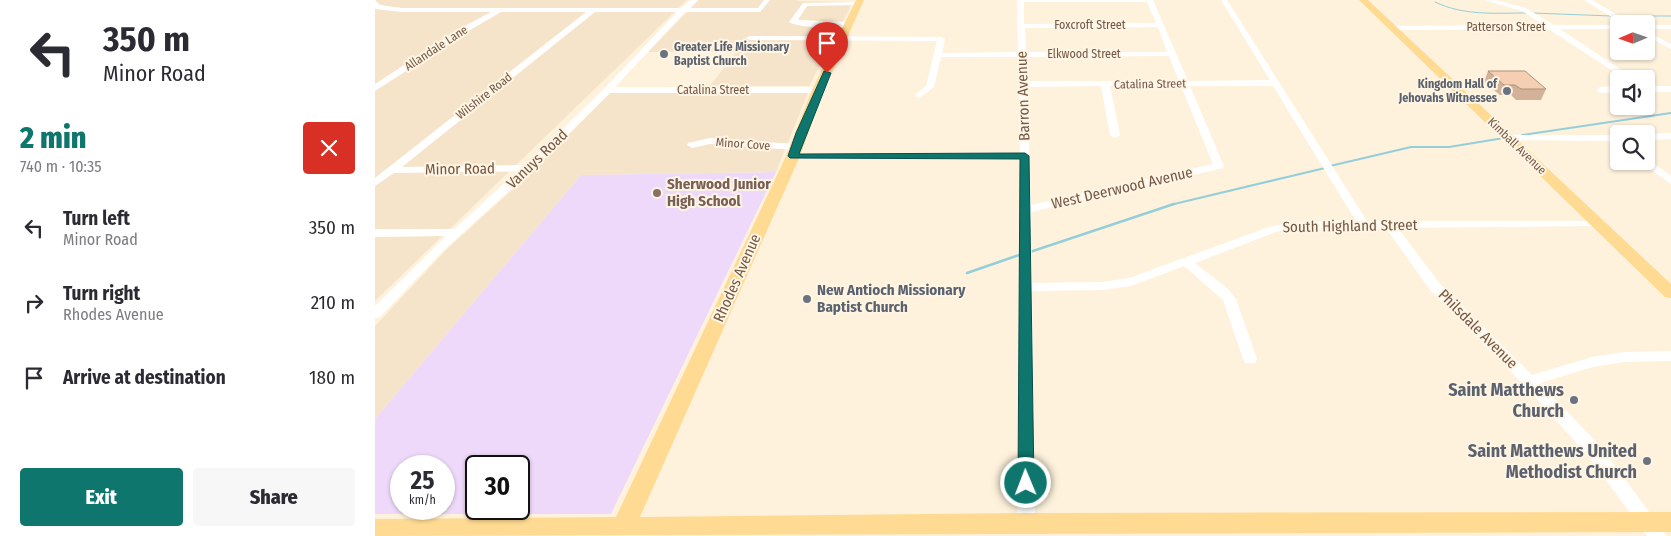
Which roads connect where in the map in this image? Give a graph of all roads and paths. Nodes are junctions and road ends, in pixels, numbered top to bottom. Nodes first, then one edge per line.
1 (695, 0) edge
2 (767, 0) edge
3 (1020, 0) edge
4 (1150, 0) edge
5 (1224, 0) edge
6 (1363, 0) edge
7 (1487, 0) edge
8 (1587, 0) edge
9 (375, 1) edge
10 (859, 2) edge
11 (499, 10) junction
12 (593, 10) junction
13 (682, 11) junction
14 (1613, 15) edge
15 (850, 24) junction
16 (1161, 25) junction
17 (1020, 26) junction
18 (1552, 27) junction
19 (1610, 27) edge
20 (1655, 27) edge
21 (1671, 27) edge
22 (1393, 28) junction
23 (751, 38) dead end
24 (843, 38) junction
25 (1655, 39) edge
26 (1671, 47) edge
27 (1021, 54) junction
28 (1172, 54) junction
29 (936, 55) junction
30 (1617, 70) edge
31 (1276, 83) junction
32 (1023, 84) junction
33 (1186, 84) junction
34 (1105, 85) junction
35 (375, 88) edge
36 (1610, 89) edge
37 (1655, 89) edge
38 (1671, 89) edge
39 (608, 90) junction
40 (818, 90) junction
41 (1600, 90) dead end
42 (919, 95) dead end
43 (1115, 135) dead end
44 (1671, 136) edge
45 (1655, 137) edge
46 (1509, 138) junction
47 (1610, 139) edge
48 (692, 145) dead end
49 (794, 152) junction
50 (1025, 156) junction
51 (528, 168) junction
52 (1655, 169) edge
53 (391, 170) junction
54 (1671, 181) edge
55 (375, 183) edge
56 (1025, 210) junction
57 (1596, 223) junction
58 (1390, 224) junction
59 (1364, 225) junction
60 (456, 232) junction
61 (375, 233) edge
62 (1185, 261) junction
63 (1024, 287) junction
64 (1671, 293) edge
65 (375, 314) edge
66 (1671, 356) edge
67 (1250, 359) dead end
68 (1529, 381) junction
69 (1026, 522) junction
70 (1671, 522) edge
71 (375, 528) edge
72 (1653, 529) edge
73 (621, 532) edge

1 - 13 street, Vanuys Road
2 - 13 street
3 - 4 street
3 - 17 street, Barron Avenue
4 - 16 street
5 - 31 street
6 - 22 main road, Kimball Avenue
7 - 18 street
8 - 14 street
9 - 11 street
10 - 15 main road, Rhodes Avenue
10 - 15 street
11 - 12 street
11 - 35 street, Allandale Lane
12 - 13 street
12 - 53 street, Wilshire Road
13 - 39 street, Vanuys Road
15 - 24 main road, Rhodes Avenue
16 - 17 street, Foxcroft Street
16 - 28 street
17 - 27 street, Barron Avenue
18 - 19 street, Patterson Street
18 - 22 street, Patterson Street
18 - 30 street
20 - 21 street
22 - 46 main road, Kimball Avenue
23 - 24 street
24 - 29 street
24 - 40 main road, Rhodes Avenue
25 - 26 street
27 - 28 street, Elkwood Street
27 - 29 street, Elkwood Street
27 - 32 street, Barron Avenue
28 - 33 street
29 - 42 street
31 - 33 street, Catalina Street
31 - 59 street
32 - 34 street, Catalina Street
32 - 50 street, Barron Avenue
33 - 34 street, Catalina Street
33 - 56 street, West Deerwood Avenue
34 - 43 street
36 - 41 street
37 - 38 street
39 - 40 street, Catalina Street
39 - 51 street, Vanuys Road
40 - 49 main road, Rhodes Avenue
44 - 45 street
46 - 47 street
46 - 57 main road, Kimball Avenue
48 - 49 street, Minor Cove
49 - 50 street
49 - 73 main road, Rhodes Avenue
50 - 56 street, Barron Avenue
51 - 53 street, Minor Road
51 - 60 street, Vanuys Road
52 - 54 street
53 - 55 street, Wilshire Road
56 - 63 street, Barron Avenue
57 - 58 street, South Highland Street
57 - 64 main road, Kimball Avenue
58 - 59 street, South Highland Street
58 - 68 street, Philsdale Avenue
59 - 62 street, South Highland Street
60 - 61 street
60 - 65 street, Vanuys Road
62 - 63 street, South Highland Street
62 - 67 street
63 - 69 street, Barron Avenue
66 - 68 street
68 - 72 street, Philsdale Avenue
69 - 72 main road
69 - 73 main road
70 - 72 main road
71 - 73 main road

